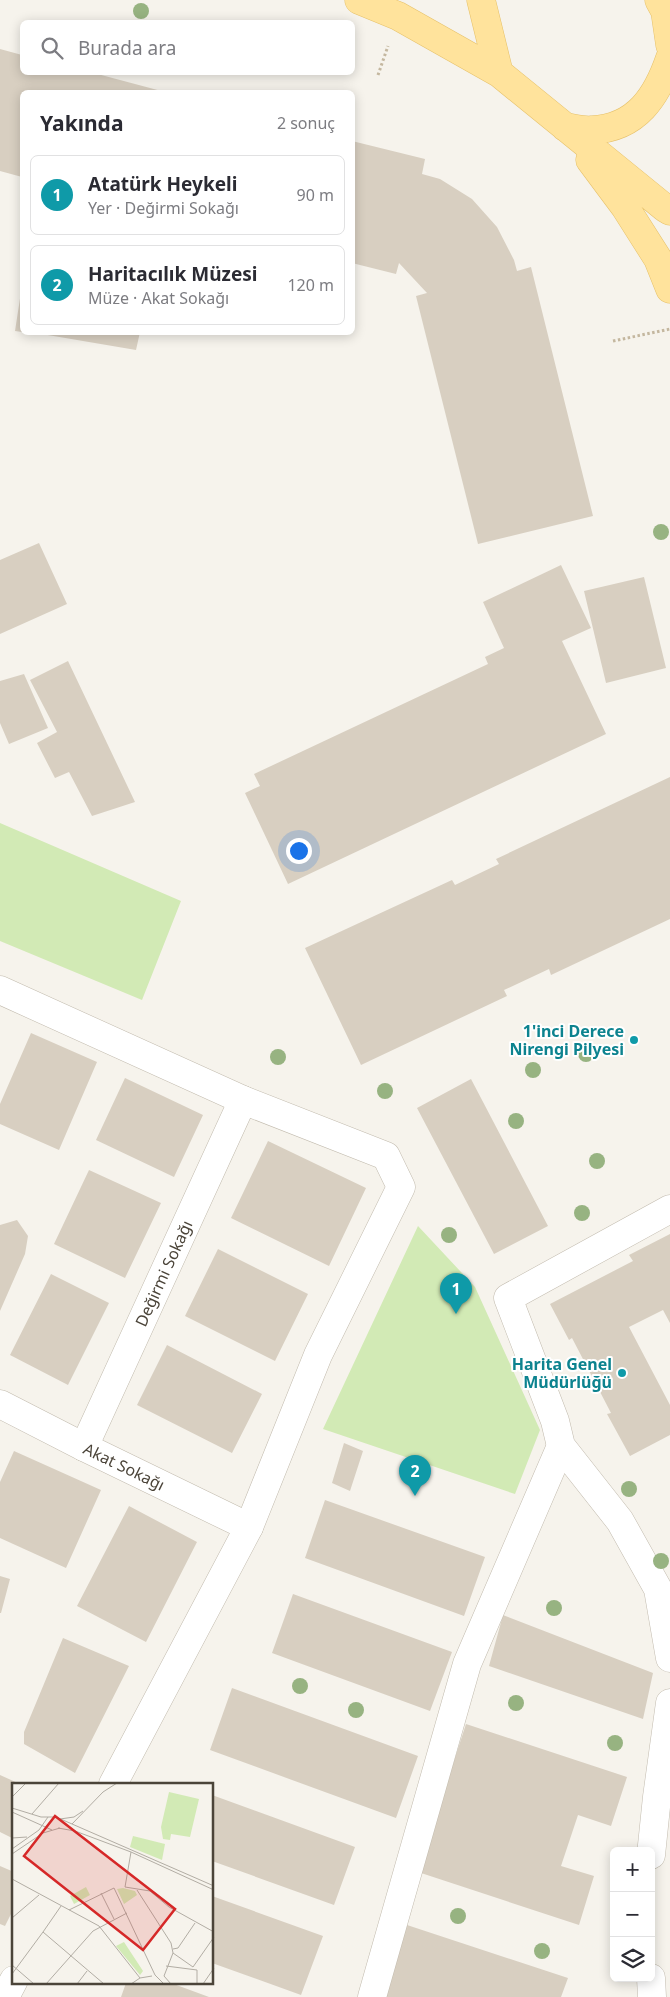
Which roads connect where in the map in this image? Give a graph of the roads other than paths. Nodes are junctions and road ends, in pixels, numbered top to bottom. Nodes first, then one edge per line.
1 (359, 0) edge
2 (480, 0) edge
3 (659, 0) edge
4 (670, 46) edge
5 (670, 58) edge
6 (499, 73) junction
7 (565, 127) junction
8 (670, 211) edge
9 (670, 289) edge
10 (0, 990) edge
11 (243, 1100) junction
12 (670, 1208) edge
13 (0, 1404) edge
14 (561, 1446) junction
15 (84, 1447) junction
16 (249, 1527) junction
17 (670, 1658) edge
18 (670, 1703) edge
19 (114, 1783) edge
20 (652, 1847) edge
21 (650, 1982) edge
22 (12, 1984) edge
23 (5, 1997) edge
24 (372, 1997) edge
25 (652, 1997) edge

1 - 6 main road
2 - 6 main road
3 - 4 main road
5 - 7 main road
6 - 7 main road
7 - 8 main road
7 - 9 main road
10 - 11 street
11 - 15 street, Değirmi Sokağı
11 - 16 street
12 - 14 street
13 - 15 street, Akat Sokağı
14 - 17 street
14 - 24 street
15 - 16 street, Akat Sokağı
16 - 19 street
18 - 20 street
21 - 25 street
22 - 23 street

